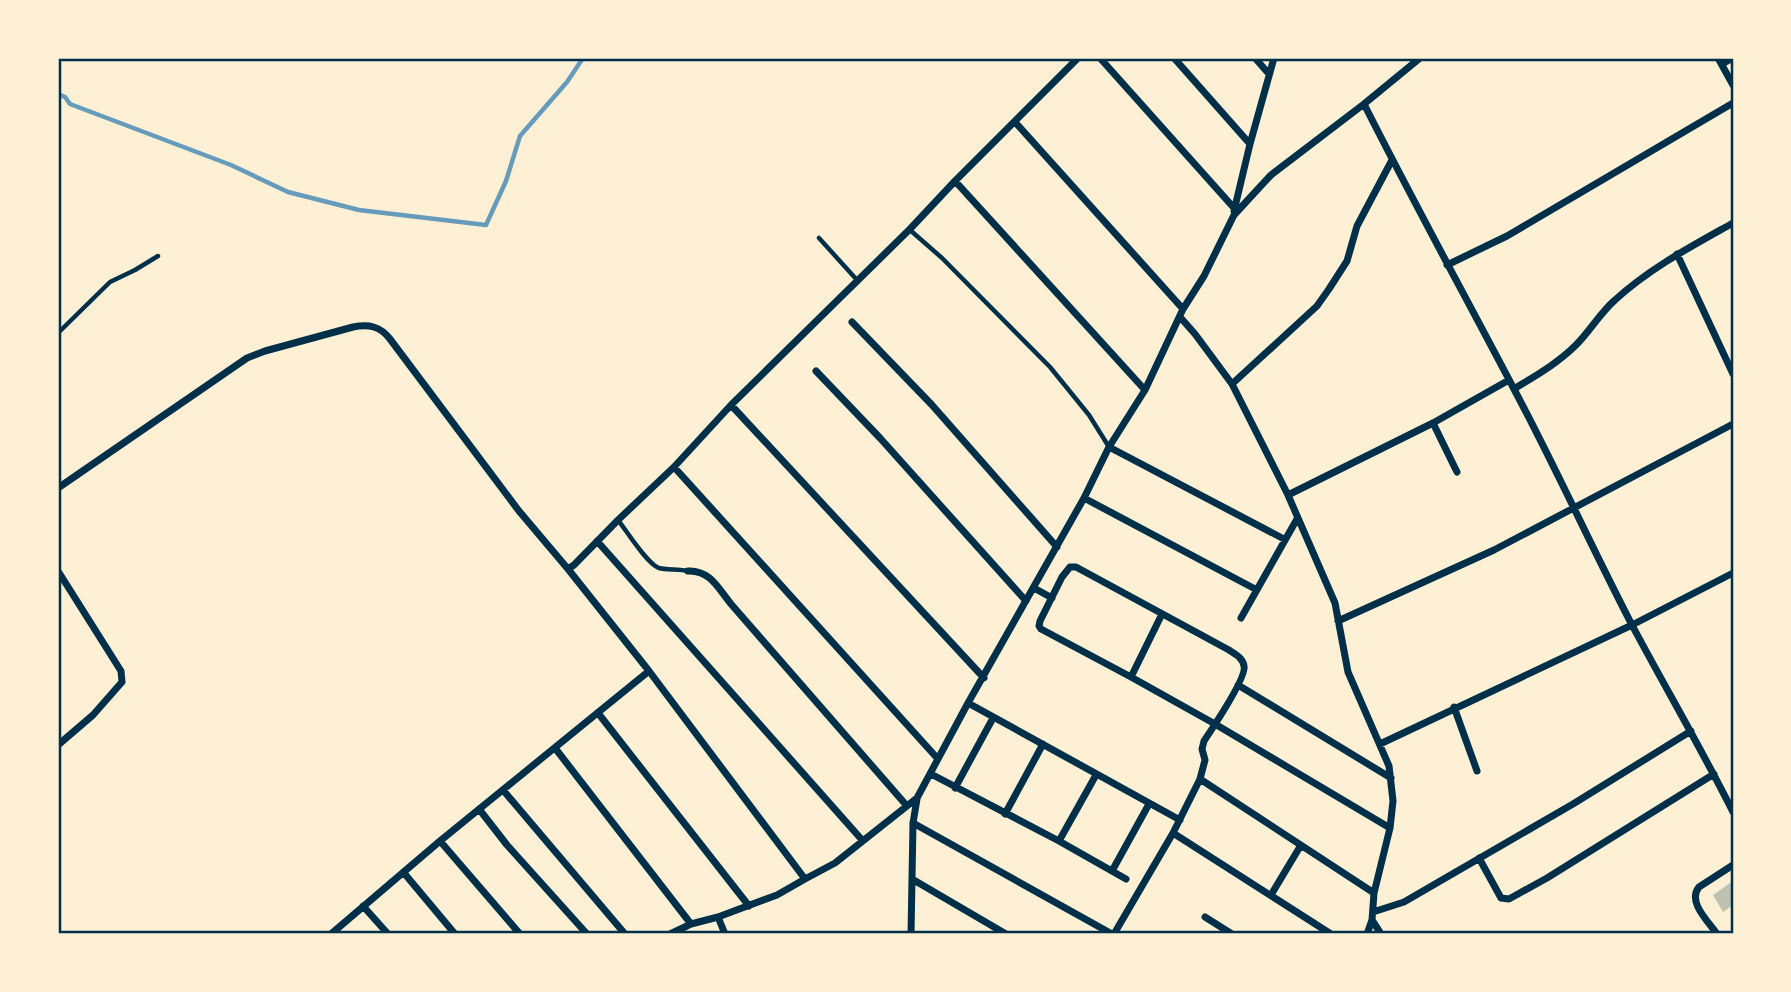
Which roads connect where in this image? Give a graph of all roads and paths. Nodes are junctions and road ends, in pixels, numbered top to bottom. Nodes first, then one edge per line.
1 (1078, 58) edge
2 (1100, 58) edge
3 (1174, 58) edge
4 (1255, 58) edge
5 (1274, 58) edge
6 (1420, 58) edge
7 (1733, 58) edge
8 (1720, 61) edge
9 (1269, 75) junction
10 (1733, 85) edge
11 (1733, 103) edge
12 (1364, 104) junction
13 (1015, 122) junction
14 (1250, 144) junction
15 (1392, 160) junction
16 (955, 181) junction
17 (1234, 212) junction
18 (1733, 223) edge
19 (910, 229) junction
20 (819, 238) dead end
21 (1678, 254) junction
22 (158, 256) dead end
23 (1447, 265) junction
24 (857, 280) junction
25 (1181, 313) junction
26 (852, 322) dead end
27 (58, 334) edge
28 (816, 371) dead end
29 (1733, 374) edge
30 (1509, 380) junction
31 (1232, 384) junction
32 (1514, 389) junction
33 (1145, 390) junction
34 (731, 405) junction
35 (1433, 423) junction
36 (1733, 424) edge
37 (1110, 447) junction
38 (674, 467) junction
39 (1457, 472) dead end
40 (58, 488) edge
41 (1288, 495) junction
42 (1084, 498) junction
43 (1575, 508) junction
44 (1297, 519) junction
45 (618, 520) junction
46 (1284, 539) junction
47 (597, 541) junction
48 (1057, 547) junction
49 (568, 569) junction
50 (58, 571) edge
51 (688, 571) joint
52 (1733, 573) edge
53 (1034, 588) junction
54 (1257, 590) junction
55 (1052, 598) junction
56 (1026, 601) junction
57 (1161, 614) junction
58 (1241, 618) dead end
59 (1338, 621) junction
60 (1632, 625) junction
61 (649, 671) junction
62 (1131, 677) junction
63 (984, 678) junction
64 (1238, 685) junction
65 (968, 703) junction
66 (1454, 707) junction
67 (598, 713) junction
68 (993, 718) junction
69 (1215, 724) junction
70 (1691, 731) junction
71 (1043, 744) junction
72 (1380, 744) junction
73 (58, 745) edge
74 (555, 748) junction
75 (938, 759) junction
76 (1477, 771) dead end
77 (931, 774) junction
78 (1714, 774) junction
79 (1096, 775) junction
80 (1391, 778) junction
81 (1200, 779) junction
82 (954, 788) junction
83 (503, 790) junction
84 (917, 798) junction
85 (1149, 804) junction
86 (907, 806) junction
87 (479, 809) junction
88 (1733, 811) edge
89 (1005, 814) junction
90 (1180, 820) junction
91 (913, 823) junction
92 (1390, 828) junction
93 (1173, 834) junction
94 (440, 841) junction
95 (863, 841) junction
96 (1059, 841) junction
97 (1301, 845) junction
98 (1479, 858) junction
99 (1733, 865) edge
100 (1112, 871) junction
101 (404, 873) junction
102 (805, 879) junction
103 (912, 879) junction
104 (1126, 879) dead end
105 (1374, 893) junction
106 (1271, 895) junction
107 (363, 906) junction
108 (749, 906) junction
109 (1372, 916) junction
110 (718, 917) junction
111 (1205, 917) dead end
112 (691, 924) junction
113 (331, 934) edge
114 (388, 934) edge
115 (455, 934) edge
116 (520, 934) edge
117 (587, 934) edge
118 (625, 934) edge
119 (670, 934) edge
120 (725, 934) edge
121 (911, 934) edge
122 (1006, 934) edge
123 (1113, 934) edge
124 (1231, 934) edge
125 (1331, 934) edge
126 (1367, 934) edge
127 (1381, 934) edge
128 (1717, 934) edge

1 - 13 street
2 - 17 street
3 - 14 street
4 - 9 street
5 - 9 street
6 - 12 street
7 - 8 street
8 - 10 street
9 - 14 street
11 - 23 street
12 - 15 street
12 - 17 street
13 - 16 street
13 - 25 street
14 - 17 street
15 - 23 street
15 - 31 street
16 - 19 street
16 - 33 street
17 - 25 street
18 - 21 street
19 - 24 street
19 - 37 lane
20 - 24 lane
21 - 29 street
21 - 32 street
22 - 27 lane
23 - 30 street
24 - 34 street
25 - 31 street
25 - 33 street
26 - 48 street
28 - 56 street
30 - 32 street
30 - 35 street
31 - 41 street
32 - 43 street
33 - 37 street
34 - 38 street
34 - 63 street
35 - 39 street
35 - 41 street
36 - 43 street
37 - 42 street
37 - 46 street
38 - 45 street
38 - 75 street
40 - 49 street
41 - 44 street
42 - 48 street
42 - 54 street
43 - 59 street
43 - 60 street
44 - 46 street
44 - 59 street
45 - 47 street
45 - 51 lane
46 - 54 street
47 - 49 street
47 - 95 street
48 - 53 street
49 - 61 street
50 - 73 street
51 - 86 street
52 - 60 street
53 - 55 street
53 - 56 street
54 - 58 street
55 - 57 street
55 - 62 street
56 - 63 street
57 - 62 street
57 - 64 street
59 - 72 street
60 - 66 street
60 - 70 street
61 - 67 street
61 - 102 street
62 - 69 street
63 - 65 street
64 - 69 street
64 - 80 street
65 - 68 street
65 - 75 street
66 - 72 street
66 - 76 street
67 - 74 street
67 - 108 street
68 - 71 street
68 - 82 street
69 - 81 street
69 - 92 street
70 - 78 street
70 - 98 street
71 - 79 street
71 - 89 street
72 - 80 street
74 - 83 street
74 - 112 street
75 - 77 street
77 - 82 street
77 - 84 street
78 - 88 street
78 - 98 street
79 - 85 street
79 - 96 street
80 - 92 street
81 - 90 street
81 - 97 street
82 - 89 street
83 - 87 street
83 - 118 street
84 - 86 street
84 - 91 street
85 - 90 street
85 - 100 street
86 - 95 street
87 - 94 street
87 - 117 street
89 - 96 street
90 - 93 street
91 - 103 street
91 - 123 street
92 - 105 street
93 - 106 street
93 - 123 street
94 - 101 street
94 - 116 street
95 - 102 street
96 - 100 street
97 - 105 street
97 - 106 street
98 - 109 street
99 - 128 street
100 - 104 street
101 - 107 street
101 - 115 street
102 - 108 street
103 - 121 street
103 - 122 street
105 - 109 street
106 - 125 street
107 - 113 street
107 - 114 street
108 - 110 street
109 - 126 street
109 - 127 street
110 - 112 street
110 - 120 street
111 - 124 street
112 - 119 street

